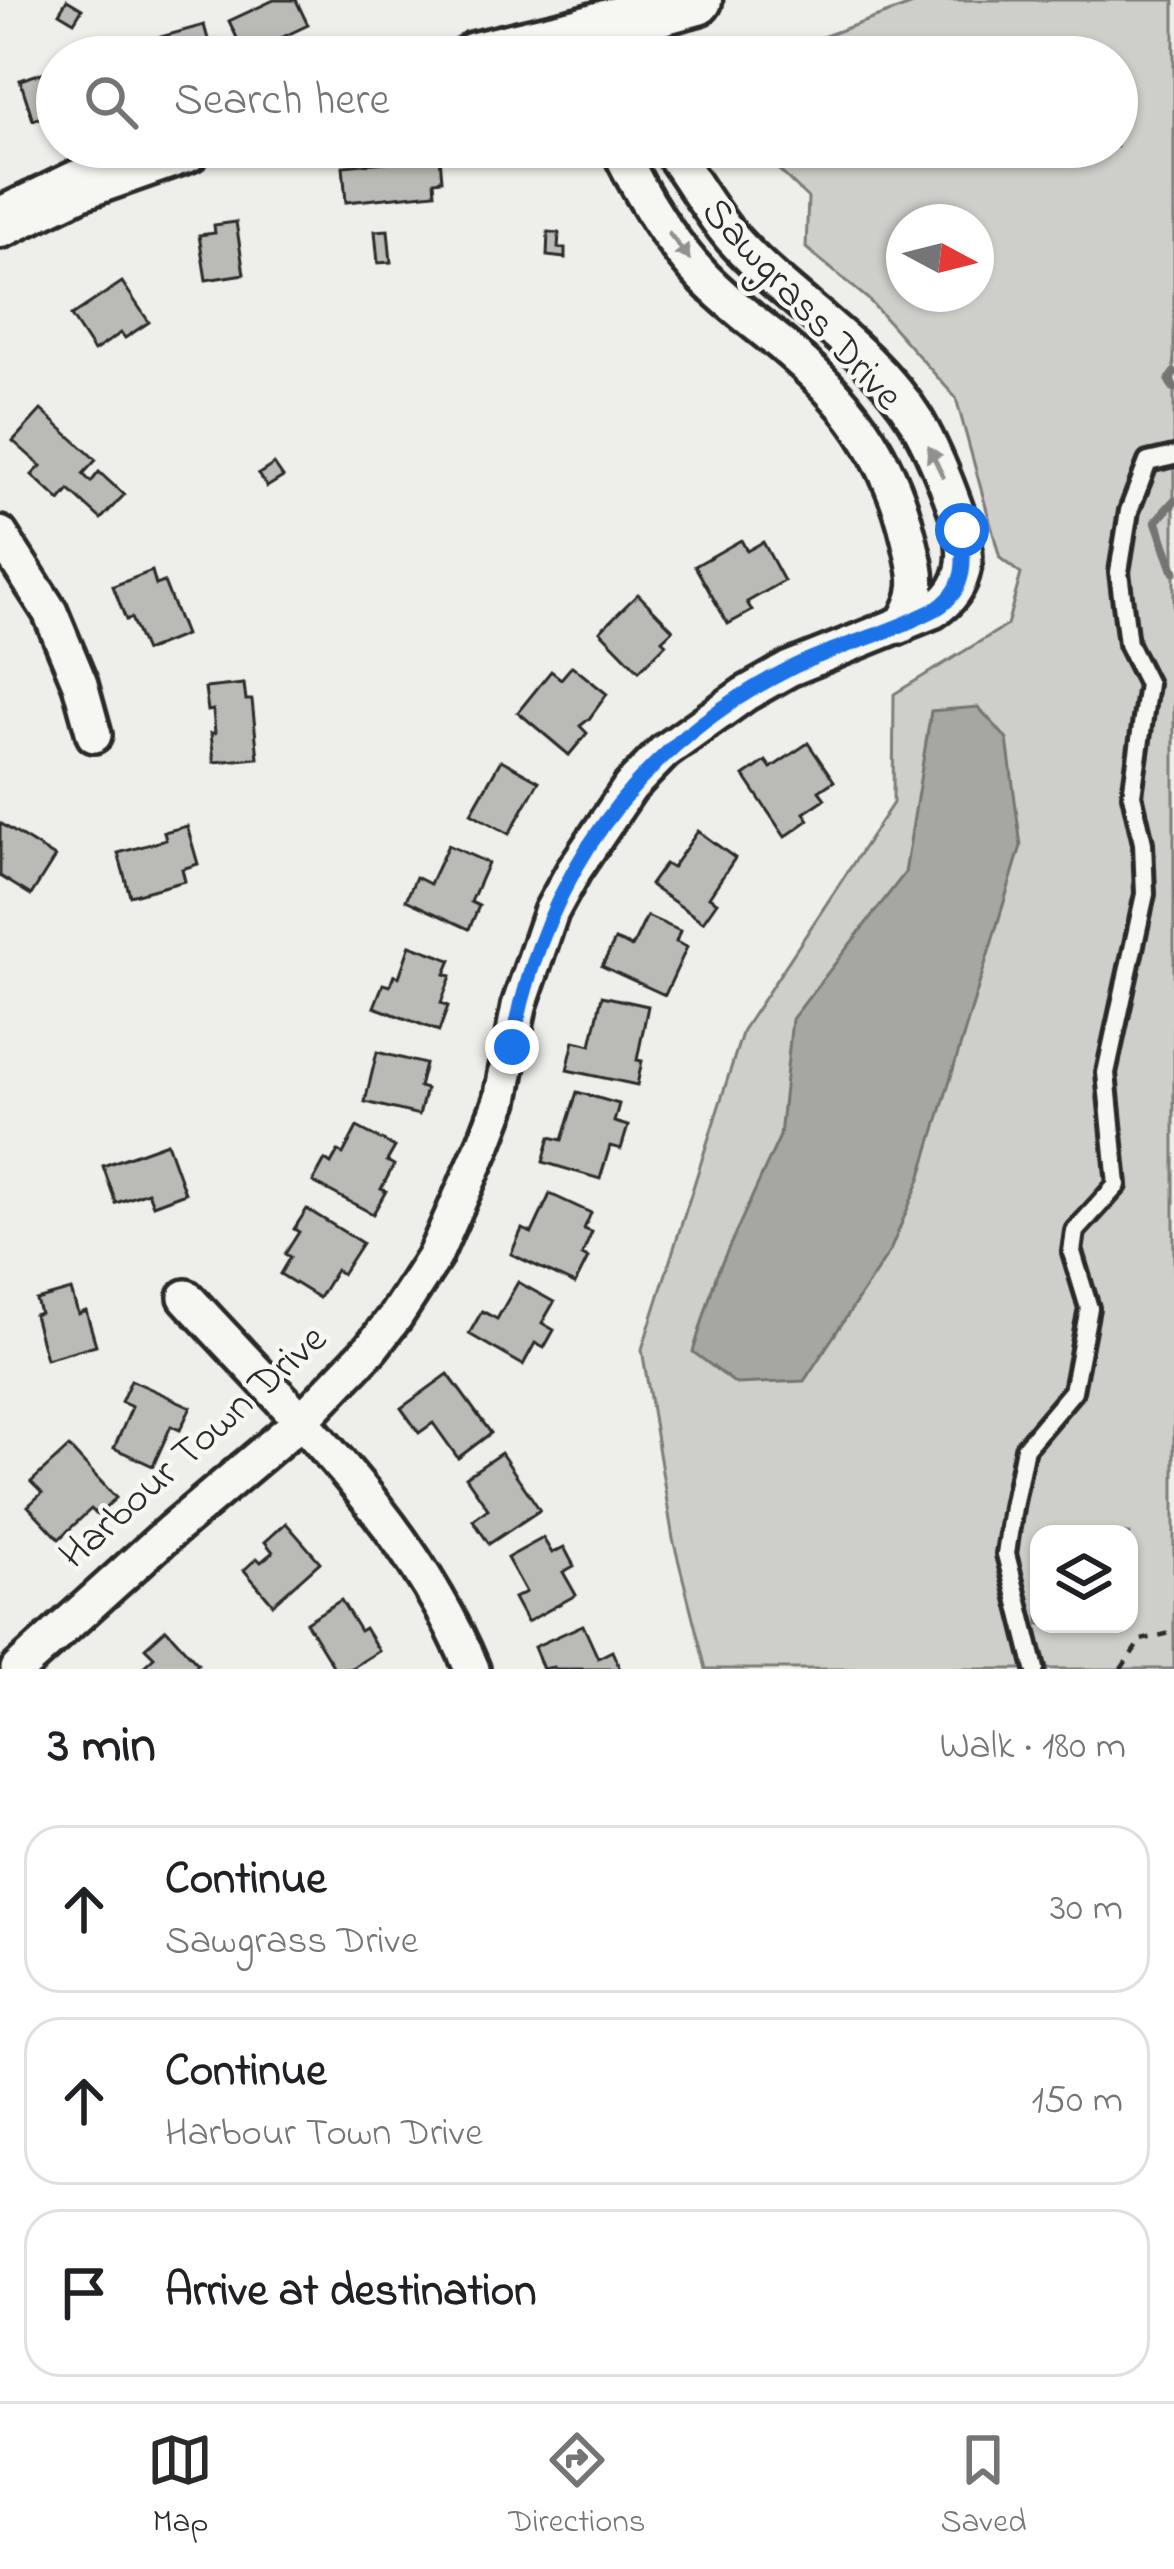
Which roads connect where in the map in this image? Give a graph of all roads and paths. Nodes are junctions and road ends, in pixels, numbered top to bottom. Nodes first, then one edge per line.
1 (698, 0) edge
2 (586, 36) edge
3 (128, 168) edge
4 (629, 168) edge
5 (663, 168) edge
6 (683, 168) edge
7 (640, 190) junction
8 (0, 223) edge
9 (1174, 456) edge
10 (0, 535) edge
11 (901, 626) junction
12 (94, 736) dead end
13 (186, 1297) dead end
14 (300, 1422) junction
15 (1174, 1632) edge
16 (18, 1669) edge
17 (472, 1669) edge
18 (1035, 1669) edge
19 (1121, 1669) edge

1 - 2 main road
3 - 8 main road
4 - 7 street, Sawgrass Drive
5 - 7 street
11 -> 6 street, Sawgrass Drive
7 -> 11 street, Sawgrass Drive
9 - 18 lane
10 - 12 street
11 - 14 street, Harbour Town Drive
13 - 14 street
14 - 16 street, Harbour Town Drive
14 - 17 street
15 - 19 path

